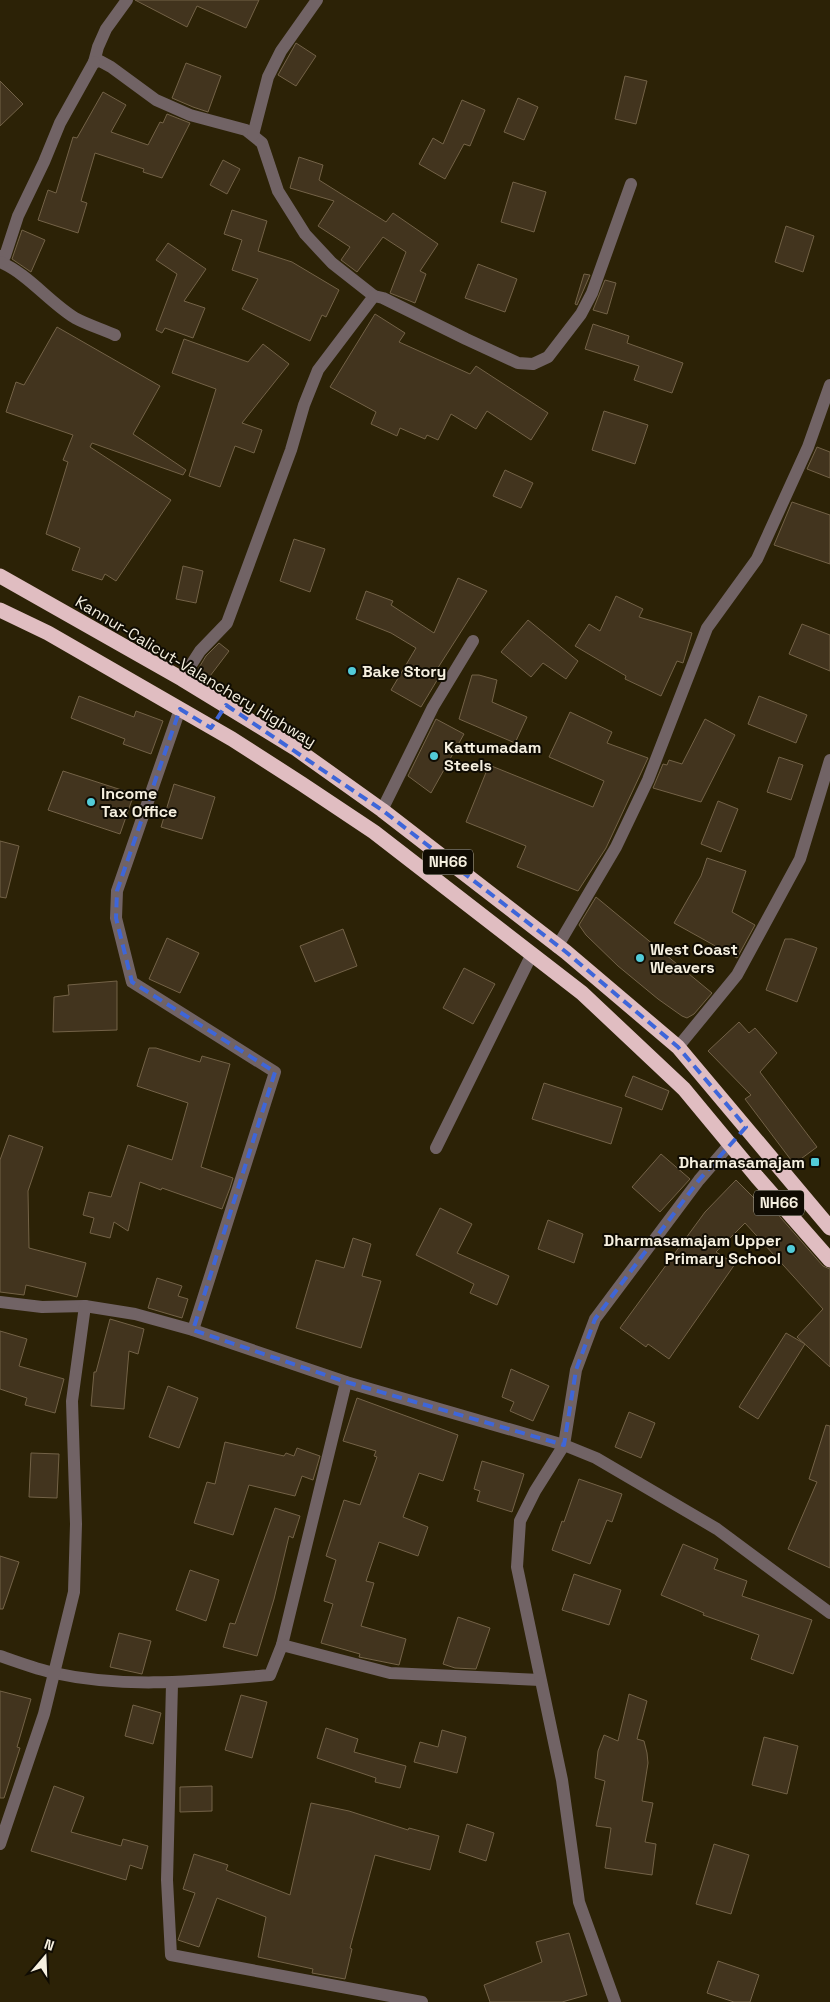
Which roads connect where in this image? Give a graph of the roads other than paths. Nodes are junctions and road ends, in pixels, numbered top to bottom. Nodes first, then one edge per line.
1 (128, 0) edge
2 (317, 0) edge
3 (94, 62) junction
4 (253, 135) junction
5 (631, 184) dead end
6 (0, 256) edge
7 (0, 262) edge
8 (374, 296) junction
9 (115, 335) dead end
10 (830, 385) edge
11 (0, 576) edge
12 (0, 610) edge
13 (473, 641) dead end
14 (182, 679) junction
15 (226, 705) junction
16 (180, 709) junction
17 (211, 728) junction
18 (830, 760) edge
19 (382, 810) junction
20 (558, 947) junction
21 (532, 954) junction
22 (678, 1047) junction
23 (746, 1127) junction
24 (730, 1144) junction
25 (436, 1148) dead end
26 (830, 1228) edge
27 (830, 1260) edge
28 (0, 1302) edge
29 (85, 1306) junction
30 (193, 1330) junction
31 (346, 1382) junction
32 (564, 1445) junction
33 (830, 1613) edge
34 (282, 1646) junction
35 (0, 1656) edge
36 (54, 1673) junction
37 (540, 1680) junction
38 (172, 1684) junction
39 (0, 1844) edge
40 (422, 2002) edge
41 (615, 2002) edge

1 - 3 street
2 - 4 street
3 - 4 street
3 - 6 street
4 - 8 street
5 - 8 street
7 - 9 street
8 - 14 street
10 - 20 street
11 - 14 highway, Kannur-Calicut-Valanchery Highway / NH66
12 - 16 highway, NH66
13 - 19 street
14 - 15 highway, Kannur-Calicut-Valanchery Highway / NH66
15 - 17 highway
15 - 19 highway, Kannur-Calicut-Valanchery Highway / NH66
16 - 17 highway, NH66
16 - 30 street
17 - 21 highway, NH66
18 - 22 street
19 - 20 highway, Kannur-Calicut-Valanchery Highway / NH66
20 - 22 highway, Kannur-Calicut-Valanchery Highway / NH66
21 - 24 highway, NH66
21 - 25 street
22 - 23 highway, Kannur-Calicut-Valanchery Highway / NH66
23 - 24 highway
23 - 26 highway, Kannur-Calicut-Valanchery Highway / NH66
24 - 27 highway, NH66
24 - 32 street
28 - 29 street
29 - 30 street
29 - 36 street
30 - 31 street
31 - 32 street
31 - 34 street
32 - 33 street
32 - 37 street
34 - 37 street
34 - 38 street
35 - 36 street
36 - 38 street
36 - 39 street
37 - 41 street
38 - 40 street

